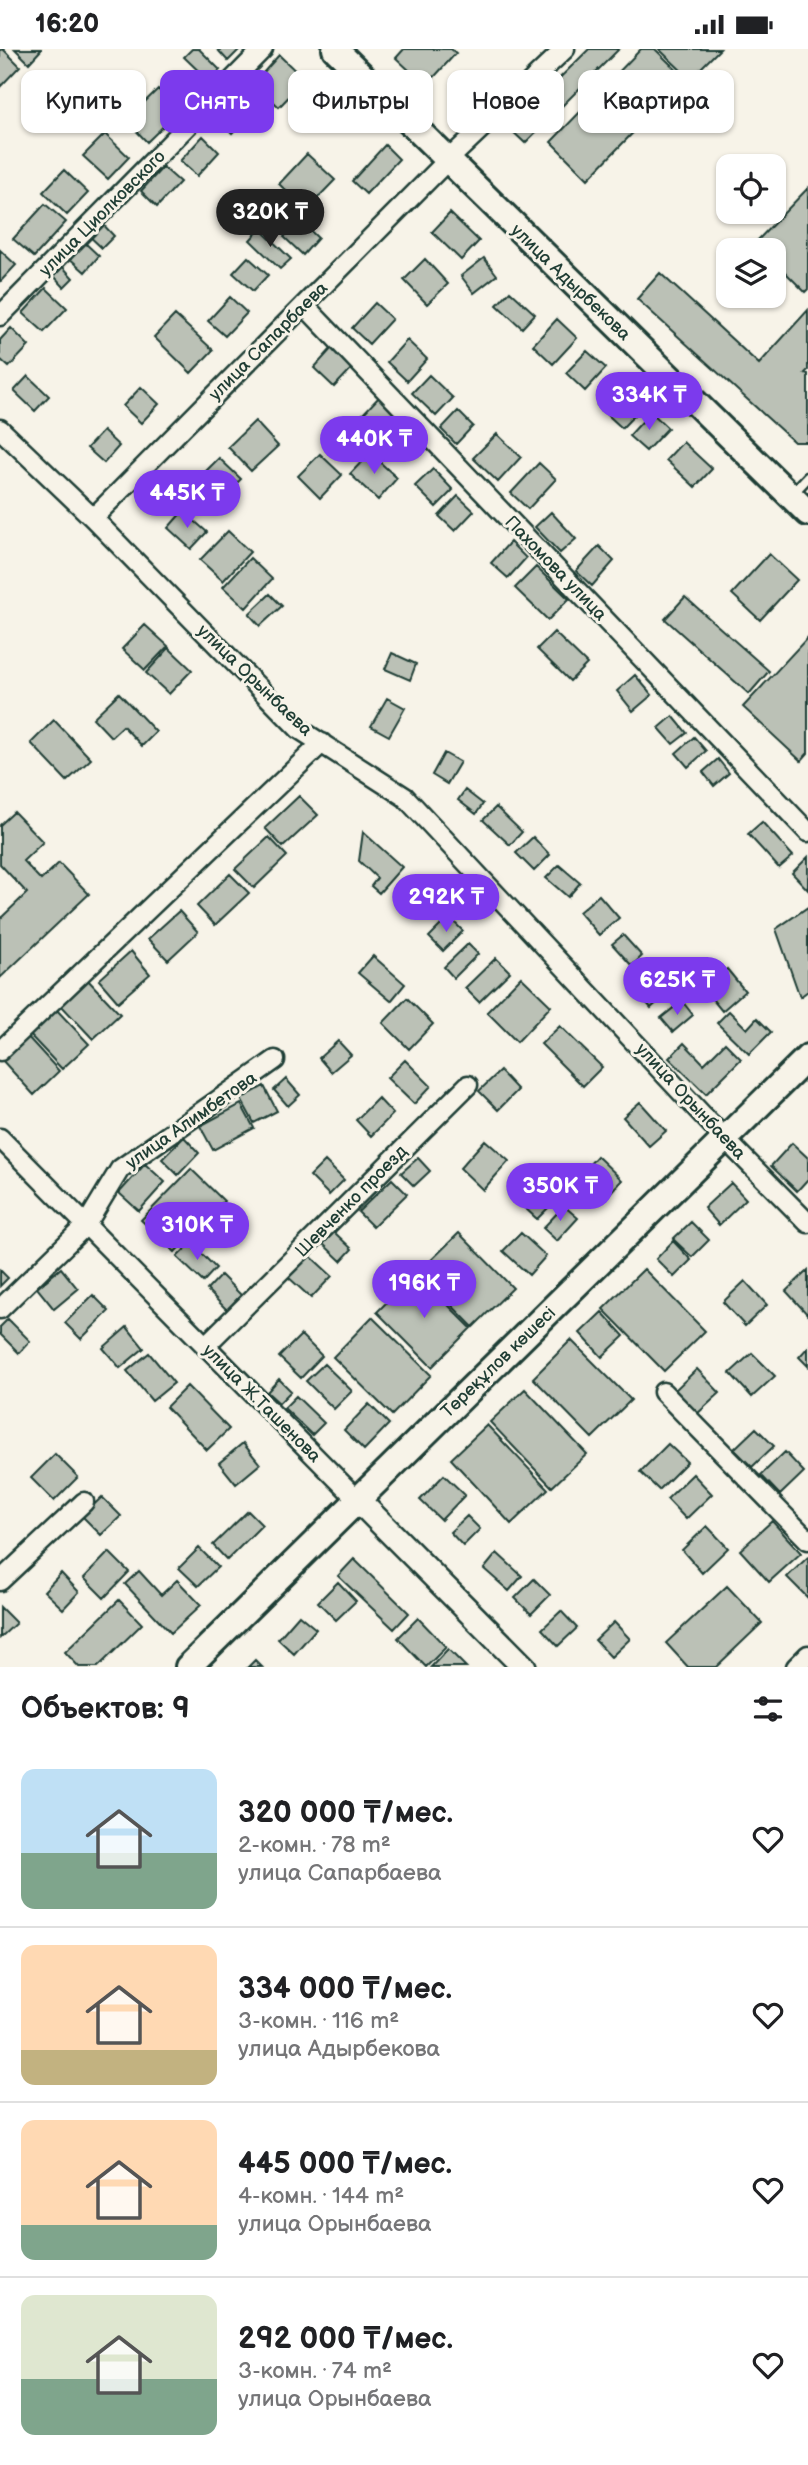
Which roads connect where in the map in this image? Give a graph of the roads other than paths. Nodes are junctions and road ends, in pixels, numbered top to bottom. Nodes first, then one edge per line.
1 (263, 49) edge
2 (335, 49) edge
3 (565, 49) edge
4 (447, 161) junction
5 (304, 305) junction
6 (0, 316) edge
7 (0, 429) edge
8 (808, 477) edge
9 (799, 504) edge
10 (93, 518) junction
11 (322, 743) junction
12 (808, 832) edge
13 (0, 1051) edge
14 (808, 1057) edge
15 (275, 1060) dead end
16 (468, 1086) dead end
17 (0, 1138) edge
18 (726, 1139) junction
19 (808, 1223) edge
20 (86, 1225) junction
21 (0, 1309) edge
22 (205, 1346) junction
23 (663, 1392) dead end
24 (358, 1500) junction
25 (84, 1501) dead end
26 (808, 1540) edge
27 (0, 1581) edge
28 (808, 1655) edge
29 (517, 1665) edge
30 (188, 1667) edge
31 (796, 1667) edge

1 - 6 street, улица Циолковского
2 - 4 main road, улица Адырбекова
3 - 4 street, улица Сапарбаева
4 - 5 street, улица Сапарбаева
4 - 9 main road, улица Адырбекова
5 - 10 street, улица Сапарбаева
5 - 12 street, Пахомова улица
7 - 10 street, улица Орынбаева
8 - 9 lane
10 - 11 street, улица Орынбаева
11 - 13 street
11 - 18 street, улица Орынбаева
14 - 18 main road, Төреқұлов көшесі
15 - 20 street, улица Алимбетова
16 - 22 street, Шевченко проезд
17 - 20 street, улица Ж.Ташенова
18 - 19 street, улица Орынбаева
18 - 24 main road, Төреқұлов көшесі
20 - 21 street, улица Алимбетова
20 - 22 street, улица Ж.Ташенова
22 - 24 street, улица Ж.Ташенова
23 - 26 street
24 - 29 street, улица Ж.Ташенова
24 - 30 main road, Төреқұлов көшесі
25 - 27 street
28 - 31 street

